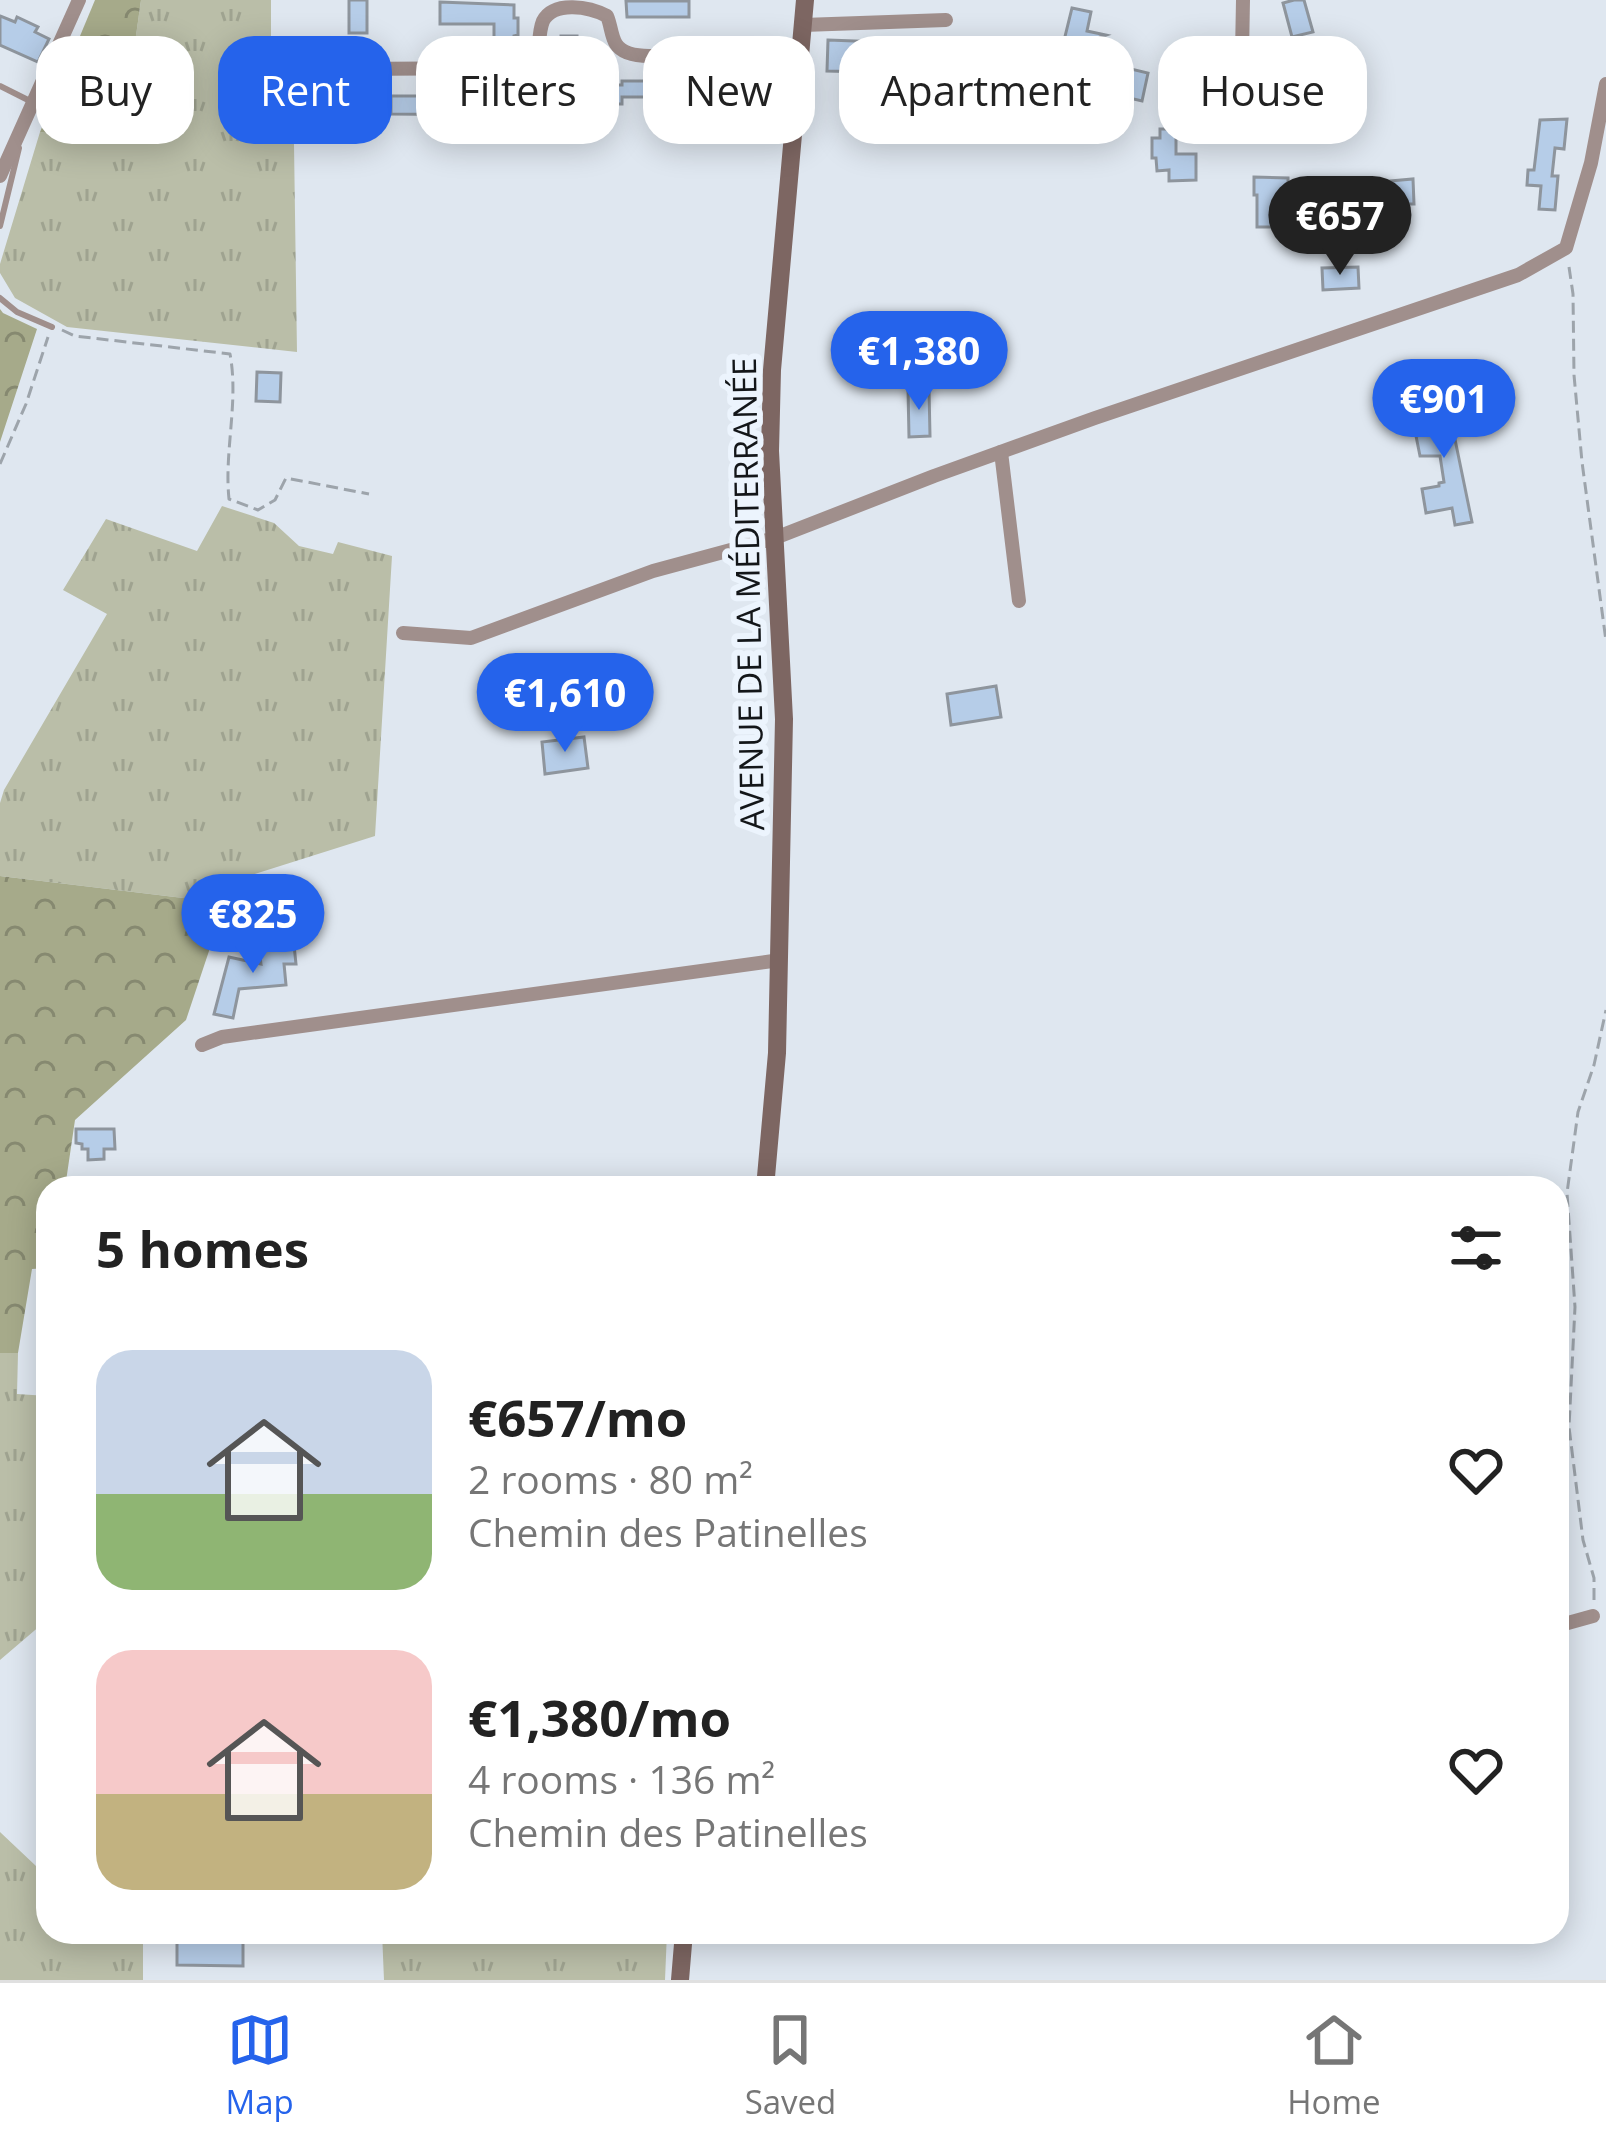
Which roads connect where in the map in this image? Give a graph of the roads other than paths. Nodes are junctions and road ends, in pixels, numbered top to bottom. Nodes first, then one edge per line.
1 (79, 0) edge
2 (805, 0) edge
3 (1243, 0) edge
4 (946, 20) dead end
5 (803, 26) junction
6 (802, 36) edge
7 (1242, 36) edge
8 (643, 55) edge
9 (392, 69) edge
10 (1606, 84) edge
11 (0, 86) edge
12 (29, 108) junction
13 (792, 144) edge
14 (0, 176) edge
15 (0, 226) edge
16 (0, 298) edge
17 (52, 326) road end
18 (1001, 452) junction
19 (775, 538) junction
20 (1019, 601) dead end
21 (403, 633) dead end
22 (780, 960) junction
23 (202, 1046) dead end
24 (766, 1176) edge
25 (1593, 1616) road end
26 (1569, 1622) edge
27 (683, 1944) edge
28 (680, 1980) edge

1 - 12 street
2 - 5 main road, AVENUE DE LA MÉDITERRANÉE
3 - 7 street
4 - 5 street
5 - 6 main road, AVENUE DE LA MÉDITERRANÉE
8 - 9 street
10 - 18 street
11 - 12 lane
12 - 14 street
12 - 15 lane
13 - 19 main road, AVENUE DE LA MÉDITERRANÉE
16 - 17 lane
18 - 19 street
18 - 20 street
19 - 21 street
19 - 22 main road, AVENUE DE LA MÉDITERRANÉE
22 - 23 street
22 - 24 main road, AVENUE DE LA MÉDITERRANÉE
25 - 26 street
27 - 28 main road

